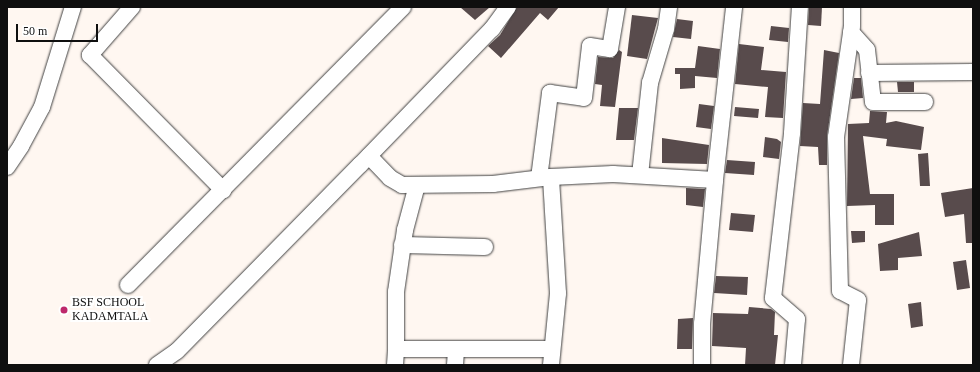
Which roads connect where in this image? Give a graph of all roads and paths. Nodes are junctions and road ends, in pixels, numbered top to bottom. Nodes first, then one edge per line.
1 (73, 7) edge
2 (132, 7) edge
3 (403, 7) edge
4 (508, 7) edge
5 (617, 7) edge
6 (669, 7) edge
7 (734, 7) edge
8 (800, 7) edge
9 (852, 7) edge
10 (851, 32) junction
11 (973, 72) edge
12 (869, 73) junction
13 (925, 102) dead end
14 (369, 156) junction
15 (7, 167) edge
16 (640, 175) junction
17 (545, 178) junction
18 (715, 180) junction
19 (417, 185) junction
20 (223, 190) junction
21 (402, 245) junction
22 (485, 246) dead end
23 (128, 285) dead end
24 (552, 348) junction
25 (456, 349) junction
26 (395, 357) edge
27 (157, 365) edge
28 (455, 365) edge
29 (551, 365) edge
30 (702, 365) edge
31 (793, 365) edge
32 (851, 365) edge

1 - 15 street
2 - 20 street
3 - 20 street
4 - 14 street
5 - 17 street
6 - 16 street
7 - 18 street
8 - 31 street
9 - 10 street
10 - 12 street
10 - 32 street
11 - 12 street
12 - 13 street
14 - 19 street
14 - 27 street
16 - 17 street
16 - 18 street
17 - 19 street
17 - 24 street
18 - 30 street
19 - 21 street
20 - 23 street
21 - 22 street
21 - 26 street
24 - 25 street
24 - 29 street
25 - 26 street
25 - 28 street

